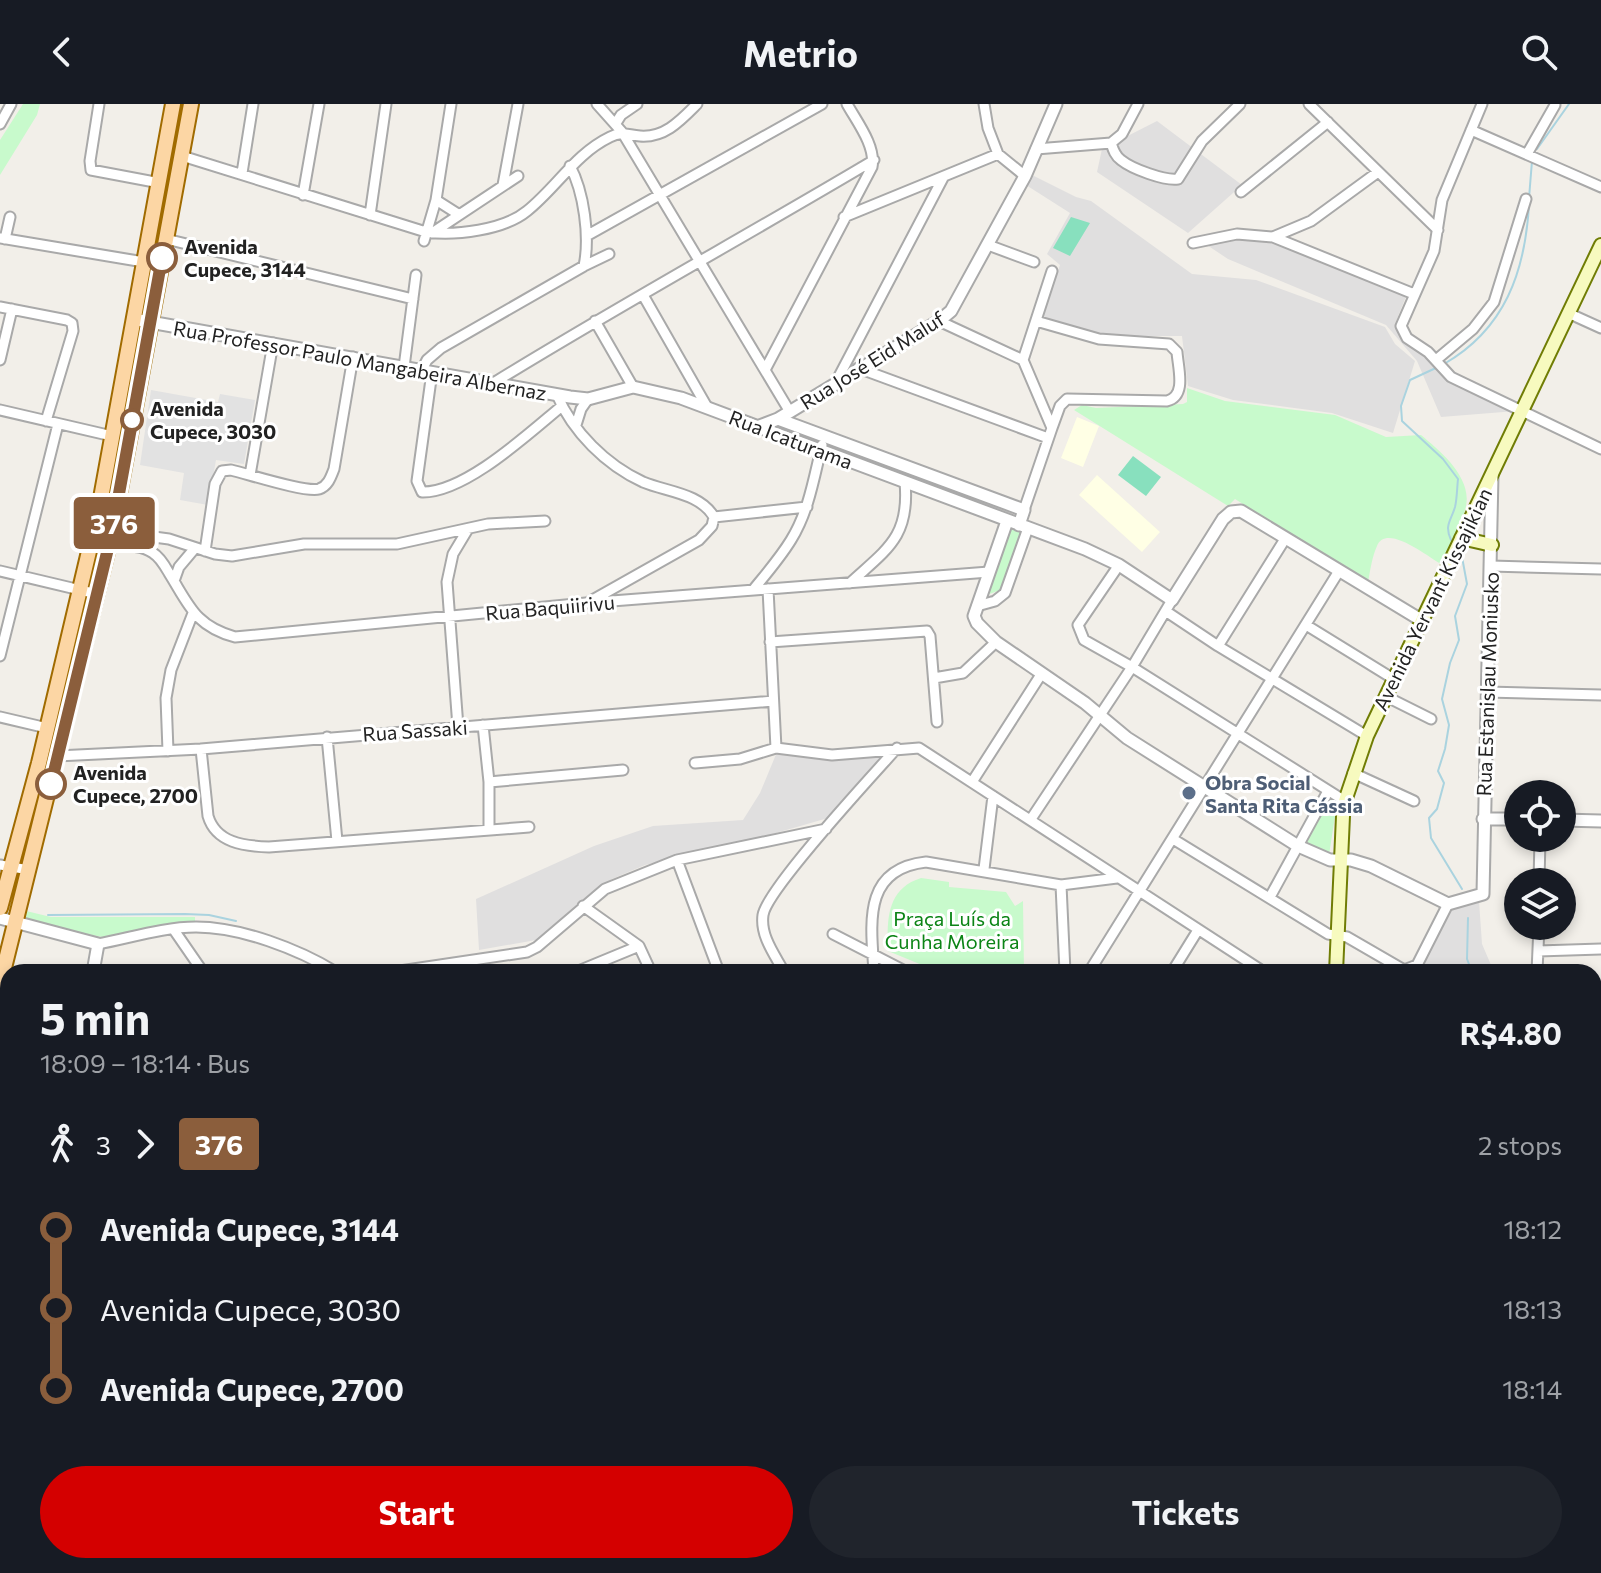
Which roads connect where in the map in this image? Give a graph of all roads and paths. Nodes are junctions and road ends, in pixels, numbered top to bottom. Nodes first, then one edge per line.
1 (11, 104) edge
2 (99, 104) edge
3 (173, 104) edge
4 (191, 104) edge
5 (253, 104) edge
6 (319, 104) edge
7 (386, 104) edge
8 (451, 104) edge
9 (518, 104) edge
10 (597, 104) edge
11 (637, 104) edge
12 (697, 104) edge
13 (822, 104) edge
14 (847, 104) edge
15 (984, 104) edge
16 (1056, 104) edge
17 (1138, 104) edge
18 (1240, 104) edge
19 (1309, 104) edge
20 (1482, 104) edge
21 (1555, 105) edge
22 (1328, 122) junction
23 (0, 124) edge
24 (619, 127) junction
25 (1471, 130) junction
26 (1114, 141) junction
27 (1036, 149) junction
28 (998, 154) junction
29 (1527, 154) junction
30 (182, 156) junction
31 (874, 160) junction
32 (570, 166) junction
33 (1378, 172) junction
34 (242, 173) junction
35 (518, 176) dead end
36 (1025, 176) junction
37 (943, 178) junction
38 (160, 183) junction
39 (503, 185) junction
40 (1601, 187) edge
41 (1241, 192) dead end
42 (303, 195) junction
43 (661, 195) junction
44 (1526, 199) dead end
45 (436, 200) junction
46 (458, 214) junction
47 (370, 215) junction
48 (10, 217) dead end
49 (844, 217) junction
50 (1438, 230) junction
51 (427, 235) junction
52 (588, 235) junction
53 (1273, 237) junction
54 (2, 239) edge
55 (166, 239) junction
56 (1193, 243) dead end
57 (988, 245) junction
58 (1601, 245) edge
59 (609, 254) dead end
60 (144, 262) junction
61 (702, 262) junction
62 (1034, 262) dead end
63 (584, 266) junction
64 (1052, 271) dead end
65 (416, 275) dead end
66 (1414, 294) junction
67 (643, 295) junction
68 (413, 299) junction
69 (0, 307) edge
70 (12, 309) junction
71 (1568, 313) junction
72 (133, 319) junction
73 (595, 321) junction
74 (939, 321) junction
75 (1036, 321) junction
76 (149, 322) junction
77 (1601, 328) edge
78 (273, 343) junction
79 (353, 357) junction
80 (0, 360) edge
81 (1023, 360) junction
82 (1439, 365) junction
83 (404, 367) junction
84 (858, 368) junction
85 (765, 370) junction
86 (427, 371) junction
87 (495, 382) junction
88 (836, 382) junction
89 (633, 387) junction
90 (588, 399) junction
91 (560, 401) junction
92 (707, 407) junction
93 (0, 410) edge
94 (1522, 411) junction
95 (790, 412) junction
96 (778, 419) junction
97 (46, 421) junction
98 (58, 424) junction
99 (576, 425) junction
100 (757, 427) junction
101 (1050, 433) junction
102 (112, 436) junction
103 (823, 444) junction
104 (1601, 449) edge
105 (250, 475) junction
106 (1492, 475) junction
107 (905, 482) junction
108 (807, 507) junction
109 (1024, 510) junction
110 (714, 517) junction
111 (545, 521) dead end
112 (1018, 525) junction
113 (94, 529) junction
114 (468, 529) junction
115 (158, 537) junction
116 (1461, 538) junction
117 (111, 539) junction
118 (1285, 539) junction
119 (1492, 545) junction
120 (200, 549) junction
121 (152, 552) junction
122 (163, 562) junction
123 (1119, 565) junction
124 (1491, 566) junction
125 (179, 567) junction
126 (1601, 569) edge
127 (0, 571) edge
128 (1339, 571) junction
129 (989, 572) junction
130 (21, 576) junction
131 (174, 581) junction
132 (850, 583) junction
133 (768, 589) junction
134 (78, 590) junction
135 (753, 590) junction
136 (97, 594) junction
137 (586, 603) junction
138 (977, 606) junction
139 (1169, 606) junction
140 (193, 613) junction
141 (451, 616) junction
142 (1421, 620) junction
143 (1306, 625) junction
144 (770, 642) junction
145 (996, 642) junction
146 (1218, 646) junction
147 (0, 656) edge
148 (1132, 667) junction
149 (1042, 673) junction
150 (934, 678) junction
151 (1392, 678) junction
152 (1271, 679) junction
153 (1487, 692) junction
154 (1601, 695) edge
155 (1385, 696) junction
156 (773, 701) junction
157 (1099, 715) junction
158 (0, 717) edge
159 (1431, 719) dead end
160 (937, 722) dead end
161 (483, 725) junction
162 (458, 727) junction
163 (47, 728) junction
164 (1239, 734) junction
165 (1367, 736) junction
166 (327, 737) junction
167 (776, 748) junction
168 (897, 748) junction
169 (201, 749) junction
170 (168, 751) junction
171 (57, 756) junction
172 (695, 763) dead end
173 (623, 770) dead end
174 (1353, 773) junction
175 (489, 782) junction
176 (972, 782) junction
177 (1205, 789) junction
178 (1328, 791) junction
179 (993, 796) junction
180 (1345, 801) junction
181 (1414, 801) dead end
182 (1031, 819) junction
183 (1483, 819) junction
184 (1504, 819) edge
185 (1576, 820) edge
186 (1601, 821) edge
187 (529, 827) dead end
188 (826, 829) junction
189 (489, 830) junction
190 (1173, 839) junction
191 (337, 841) junction
192 (1298, 846) junction
193 (677, 860) junction
194 (1340, 860) junction
195 (6, 866) edge
196 (984, 869) junction
197 (29, 870) junction
198 (1117, 878) junction
199 (1061, 885) junction
200 (1140, 893) junction
201 (1270, 897) junction
202 (1448, 904) junction
203 (583, 906) junction
204 (0, 908) edge
205 (0, 918) edge
206 (15, 923) junction
207 (174, 930) junction
208 (1198, 930) junction
209 (833, 934) dead end
210 (1338, 935) junction
211 (1538, 940) edge
212 (98, 944) junction
213 (639, 946) junction
214 (1601, 949) edge
215 (1538, 951) junction
216 (873, 957) junction
217 (5, 964) edge
218 (94, 964) edge
219 (197, 964) edge
220 (323, 964) edge
221 (447, 964) edge
222 (595, 964) edge
223 (647, 964) edge
224 (716, 964) edge
225 (780, 964) edge
226 (873, 964) edge
227 (889, 964) edge
228 (1065, 964) edge
229 (1094, 964) edge
230 (1177, 964) edge
231 (1248, 964) edge
232 (1336, 964) edge
233 (1392, 964) edge
234 (1418, 964) edge
235 (1537, 964) edge

1 - 23 street
2 - 38 street
3 - 38 main road
4 - 30 main road
5 - 34 street
6 - 42 street
7 - 47 street
8 - 45 street
9 - 39 street
10 - 24 street
11 - 24 street
12 - 24 street
13 - 43 street
14 - 31 street
15 - 28 street
16 - 27 street, Rua José Eid Maluf
17 - 26 street
18 - 26 street
19 - 22 street
20 - 25 street
21 - 29 street
22 - 33 street
22 - 41 street
24 - 32 street
24 - 43 street
25 - 29 street
25 - 50 street
26 - 27 street
27 - 36 street, Rua José Eid Maluf
28 - 36 street
28 - 37 street
29 - 40 street
30 - 34 street
30 - 55 main road
31 - 49 street
31 - 61 street
32 - 51 street
32 - 52 street
33 - 50 street
33 - 53 street
34 - 42 street
35 - 39 street
36 - 57 street, Rua José Eid Maluf
37 - 49 street
37 - 88 street
38 - 60 main road
39 - 46 street
42 - 47 street
43 - 52 street
43 - 61 street
44 - 82 street
45 - 46 street
45 - 51 street
46 - 51 street
47 - 51 street
48 - 54 street
49 - 85 street
50 - 66 street
52 - 63 street
53 - 56 street
53 - 66 street
54 - 60 street
55 - 68 street
55 - 76 main road
57 - 62 street
57 - 74 street, Rua José Eid Maluf
58 - 71 main road, Avenida Yervant Kissajikian
59 - 63 street
60 - 72 main road
61 - 67 street
61 - 85 street
63 - 86 street
64 - 75 street
65 - 68 street
66 - 82 street
67 - 73 street
67 - 92 street
68 - 83 street
69 - 70 street
70 - 80 street
70 - 97 street
71 - 77 street
71 - 94 main road, Avenida Yervant Kissajikian
72 - 76 street, Rua Professor Paulo Mangabeira Albernaz
72 - 102 main road
73 - 87 street
73 - 89 street
74 - 81 street
74 - 84 street, Rua José Eid Maluf
75 - 81 street
75 - 101 street
76 - 78 street, Rua Professor Paulo Mangabeira Albernaz
76 - 117 main road
78 - 79 street, Rua Professor Paulo Mangabeira Albernaz
78 - 105 street
79 - 83 street, Rua Professor Paulo Mangabeira Albernaz
79 - 105 street
81 - 101 street
82 - 94 street
83 - 86 street, Rua Professor Paulo Mangabeira Albernaz
84 - 88 street, Rua José Eid Maluf
84 - 101 street
85 - 95 street
86 - 87 street, Rua Professor Paulo Mangabeira Albernaz
86 - 91 street
87 - 91 street, Rua Professor Paulo Mangabeira Albernaz
88 - 95 street, Rua José Eid Maluf
89 - 90 street, Rua Icaturama
89 - 92 street, Rua Icaturama
90 - 91 street, Rua Professor Paulo Mangabeira Albernaz
90 - 99 street
91 - 99 street
92 - 100 street, Rua Icaturama
93 - 97 street
94 - 104 street
94 - 106 main road, Avenida Yervant Kissajikian
95 - 96 street, Rua José Eid Maluf
96 - 100 street, Rua José Eid Maluf
96 - 103 street, Rua Icaturama
97 - 98 street
98 - 102 street
98 - 130 street
99 - 110 street
100 - 103 street, Rua Icaturama
101 - 109 street
102 - 113 main road
103 - 107 street, Rua Icaturama
103 - 108 street
103 - 109 street, Rua Icaturama
105 - 120 street
106 - 116 main road, Avenida Yervant Kissajikian
106 - 119 street, Rua Estanislau Moniusko
107 - 112 street, Rua Icaturama
107 - 132 street
108 - 110 street
108 - 135 street
109 - 112 street
110 - 137 street
111 - 114 street
112 - 123 street, Rua Icaturama
112 - 129 street
112 - 138 street
113 - 117 street
113 - 134 main road
114 - 120 street
114 - 141 street
115 - 117 street
115 - 120 street
115 - 121 street
116 - 119 main road
116 - 142 main road, Avenida Yervant Kissajikian
117 - 121 street
117 - 136 main road
118 - 128 street
118 - 139 street
118 - 146 street
119 - 124 street, Rua Estanislau Moniusko
120 - 125 street
121 - 122 street, Rua Baquiirivu
122 - 125 street
122 - 131 street, Rua Baquiirivu
123 - 139 street, Rua Icaturama
123 - 148 street
124 - 126 street
124 - 153 street, Rua Estanislau Moniusko
125 - 131 street
127 - 130 street
128 - 142 street
128 - 143 street
129 - 132 street, Rua Baquiirivu
129 - 138 street
130 - 134 street
130 - 147 street
131 - 140 street, Rua Baquiirivu
132 - 133 street, Rua Baquiirivu
133 - 135 street, Rua Baquiirivu
133 - 144 street
134 - 136 street
134 - 163 main road
135 - 137 street, Rua Baquiirivu
136 - 171 main road
137 - 141 street, Rua Baquiirivu
138 - 145 street
139 - 146 street
139 - 148 street
140 - 141 street, Rua Baquiirivu
140 - 170 street
141 - 162 street
142 - 151 main road, Avenida Yervant Kissajikian
143 - 151 street
143 - 152 street
144 - 150 street
144 - 156 street
145 - 149 street
145 - 150 street
146 - 152 street
148 - 157 street
148 - 164 street
149 - 157 street
149 - 176 street
150 - 160 street
151 - 155 main road, Avenida Yervant Kissajikian
152 - 164 street
152 - 165 street
153 - 154 street
153 - 183 street, Rua Estanislau Moniusko
155 - 159 street
155 - 165 main road, Avenida Yervant Kissajikian
156 - 161 street, Rua Sassaki
156 - 167 street
157 - 177 street
157 - 182 street
158 - 163 street
161 - 162 street, Rua Sassaki
161 - 175 street
162 - 166 street, Rua Sassaki
163 - 195 main road
164 - 177 street
164 - 178 street
165 - 174 main road, Avenida Yervant Kissajikian
166 - 169 street, Rua Sassaki
166 - 191 street
167 - 168 street
167 - 172 street
168 - 176 street
168 - 188 street
169 - 170 street, Rua Sassaki
169 - 191 street
170 - 171 street, Rua Sassaki
171 - 197 main road
173 - 175 street
174 - 180 main road, Avenida Yervant Kissajikian
174 - 181 street
175 - 189 street
176 - 179 street
177 - 190 street
177 - 192 street
178 - 180 street
178 - 192 street
179 - 182 street
179 - 196 street
180 - 194 main road, Avenida Yervant Kissajikian
182 - 198 street
183 - 184 street
183 - 202 street, Rua Estanislau Moniusko
185 - 186 street
187 - 189 street
188 - 193 street
188 - 225 street
189 - 191 street
190 - 200 street
190 - 201 street
192 - 194 street
192 - 201 street
193 - 203 street
193 - 224 street
194 - 202 street
194 - 210 main road, Avenida Yervant Kissajikian
195 - 197 street
195 - 204 main road
196 - 199 street
196 - 216 street
197 - 206 main road
198 - 199 street
198 - 200 street
199 - 228 street
200 - 208 street
200 - 229 street
201 - 210 street
202 - 234 street
203 - 213 street
203 - 221 street
205 - 206 street
206 - 212 street
206 - 217 main road
207 - 212 street
207 - 219 street
207 - 220 street
208 - 230 street
208 - 231 street
209 - 216 street
210 - 232 main road, Avenida Yervant Kissajikian
210 - 233 street
211 - 215 street
212 - 218 street
213 - 222 street
213 - 223 street
214 - 215 street
215 - 235 street
216 - 226 street
216 - 227 street

